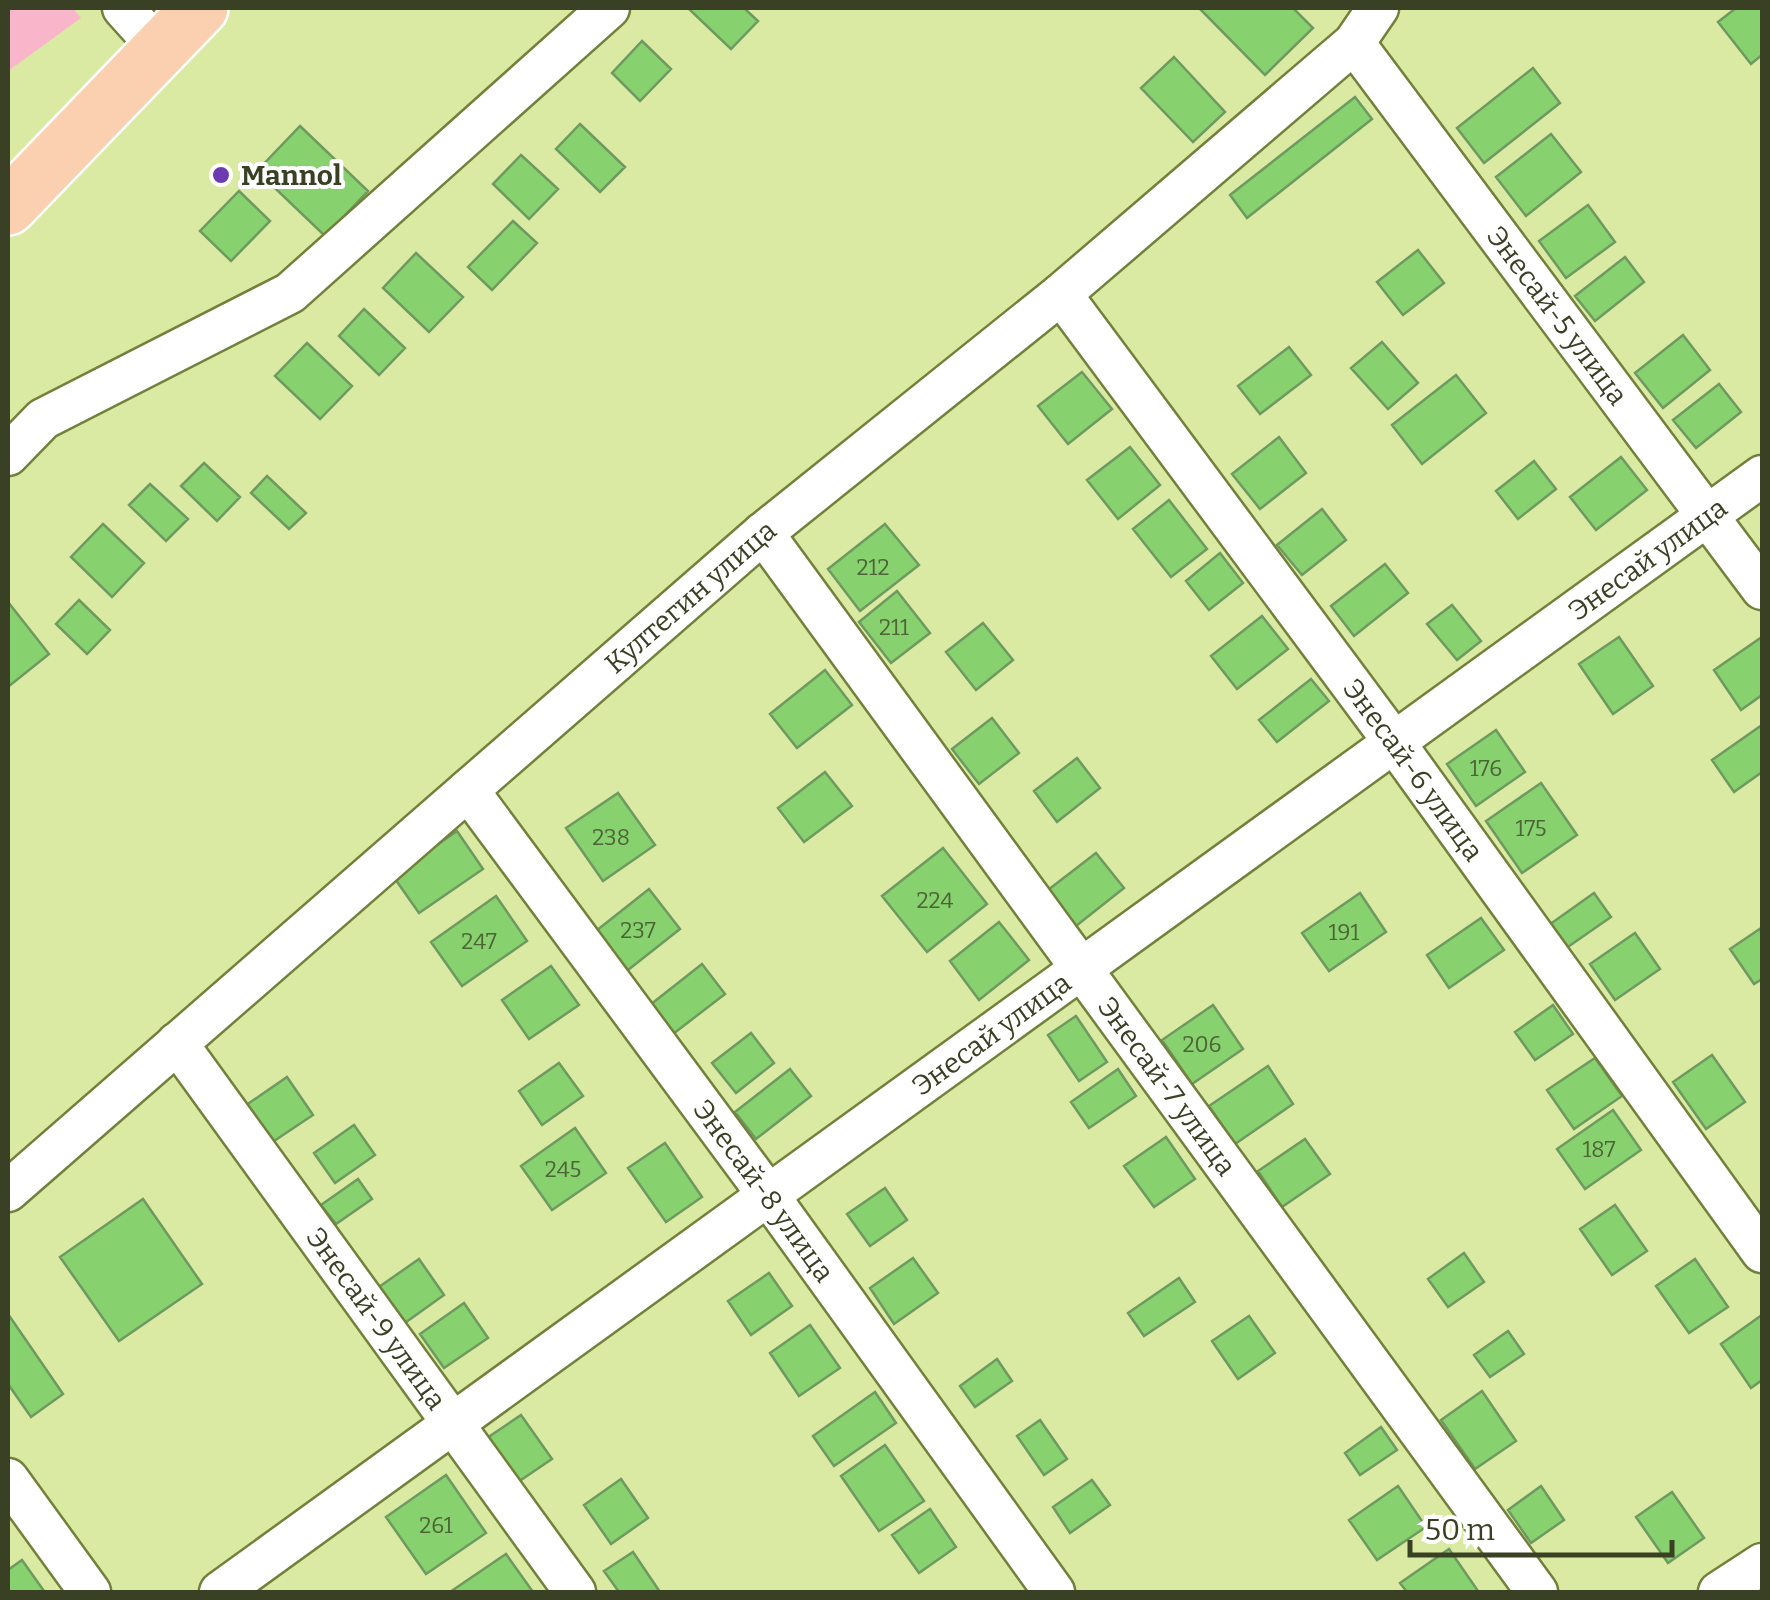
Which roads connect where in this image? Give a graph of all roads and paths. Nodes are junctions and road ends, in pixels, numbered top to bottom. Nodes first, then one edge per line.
1 (123, 8) edge
2 (200, 8) edge
3 (609, 8) edge
4 (1378, 8) edge
5 (1354, 43) junction
6 (160, 48) junction
7 (8, 206) edge
8 (1061, 294) junction
9 (8, 455) edge
10 (1762, 476) edge
11 (1708, 515) junction
12 (764, 533) junction
13 (1762, 590) edge
14 (1394, 742) junction
15 (468, 790) junction
16 (1083, 966) junction
17 (177, 1043) junction
18 (8, 1191) edge
19 (768, 1195) junction
20 (1762, 1252) edge
21 (455, 1423) junction
22 (8, 1480) edge
23 (1762, 1564) edge
24 (90, 1592) edge
25 (220, 1592) edge
26 (574, 1592) edge
27 (1054, 1592) edge
28 (1537, 1592) edge
29 (1720, 1592) edge

1 - 6 street
2 - 6 main road
3 - 9 street
4 - 5 street, Култегин улица
5 - 8 street, Култегин улица
5 - 11 street, Энесай-5 улица
6 - 7 main road
8 - 12 street, Култегин улица
8 - 14 street, Энесай-6 улица
10 - 11 street, Энесай улица
11 - 13 street, Энесай-5 улица
11 - 14 street, Энесай улица
12 - 15 street, Култегин улица
12 - 16 street, Энесай-7 улица
14 - 16 street, Энесай улица
14 - 20 street, Энесай-6 улица
15 - 17 street, Култегин улица
15 - 19 street, Энесай-8 улица
16 - 19 street, Энесай улица
16 - 28 street, Энесай-7 улица
17 - 18 street, Култегин улица
17 - 21 street, Энесай-9 улица
19 - 21 street, Энесай улица
19 - 27 street, Энесай-8 улица
21 - 25 street, Энесай улица
21 - 26 street, Энесай-9 улица
22 - 24 street
23 - 29 street

